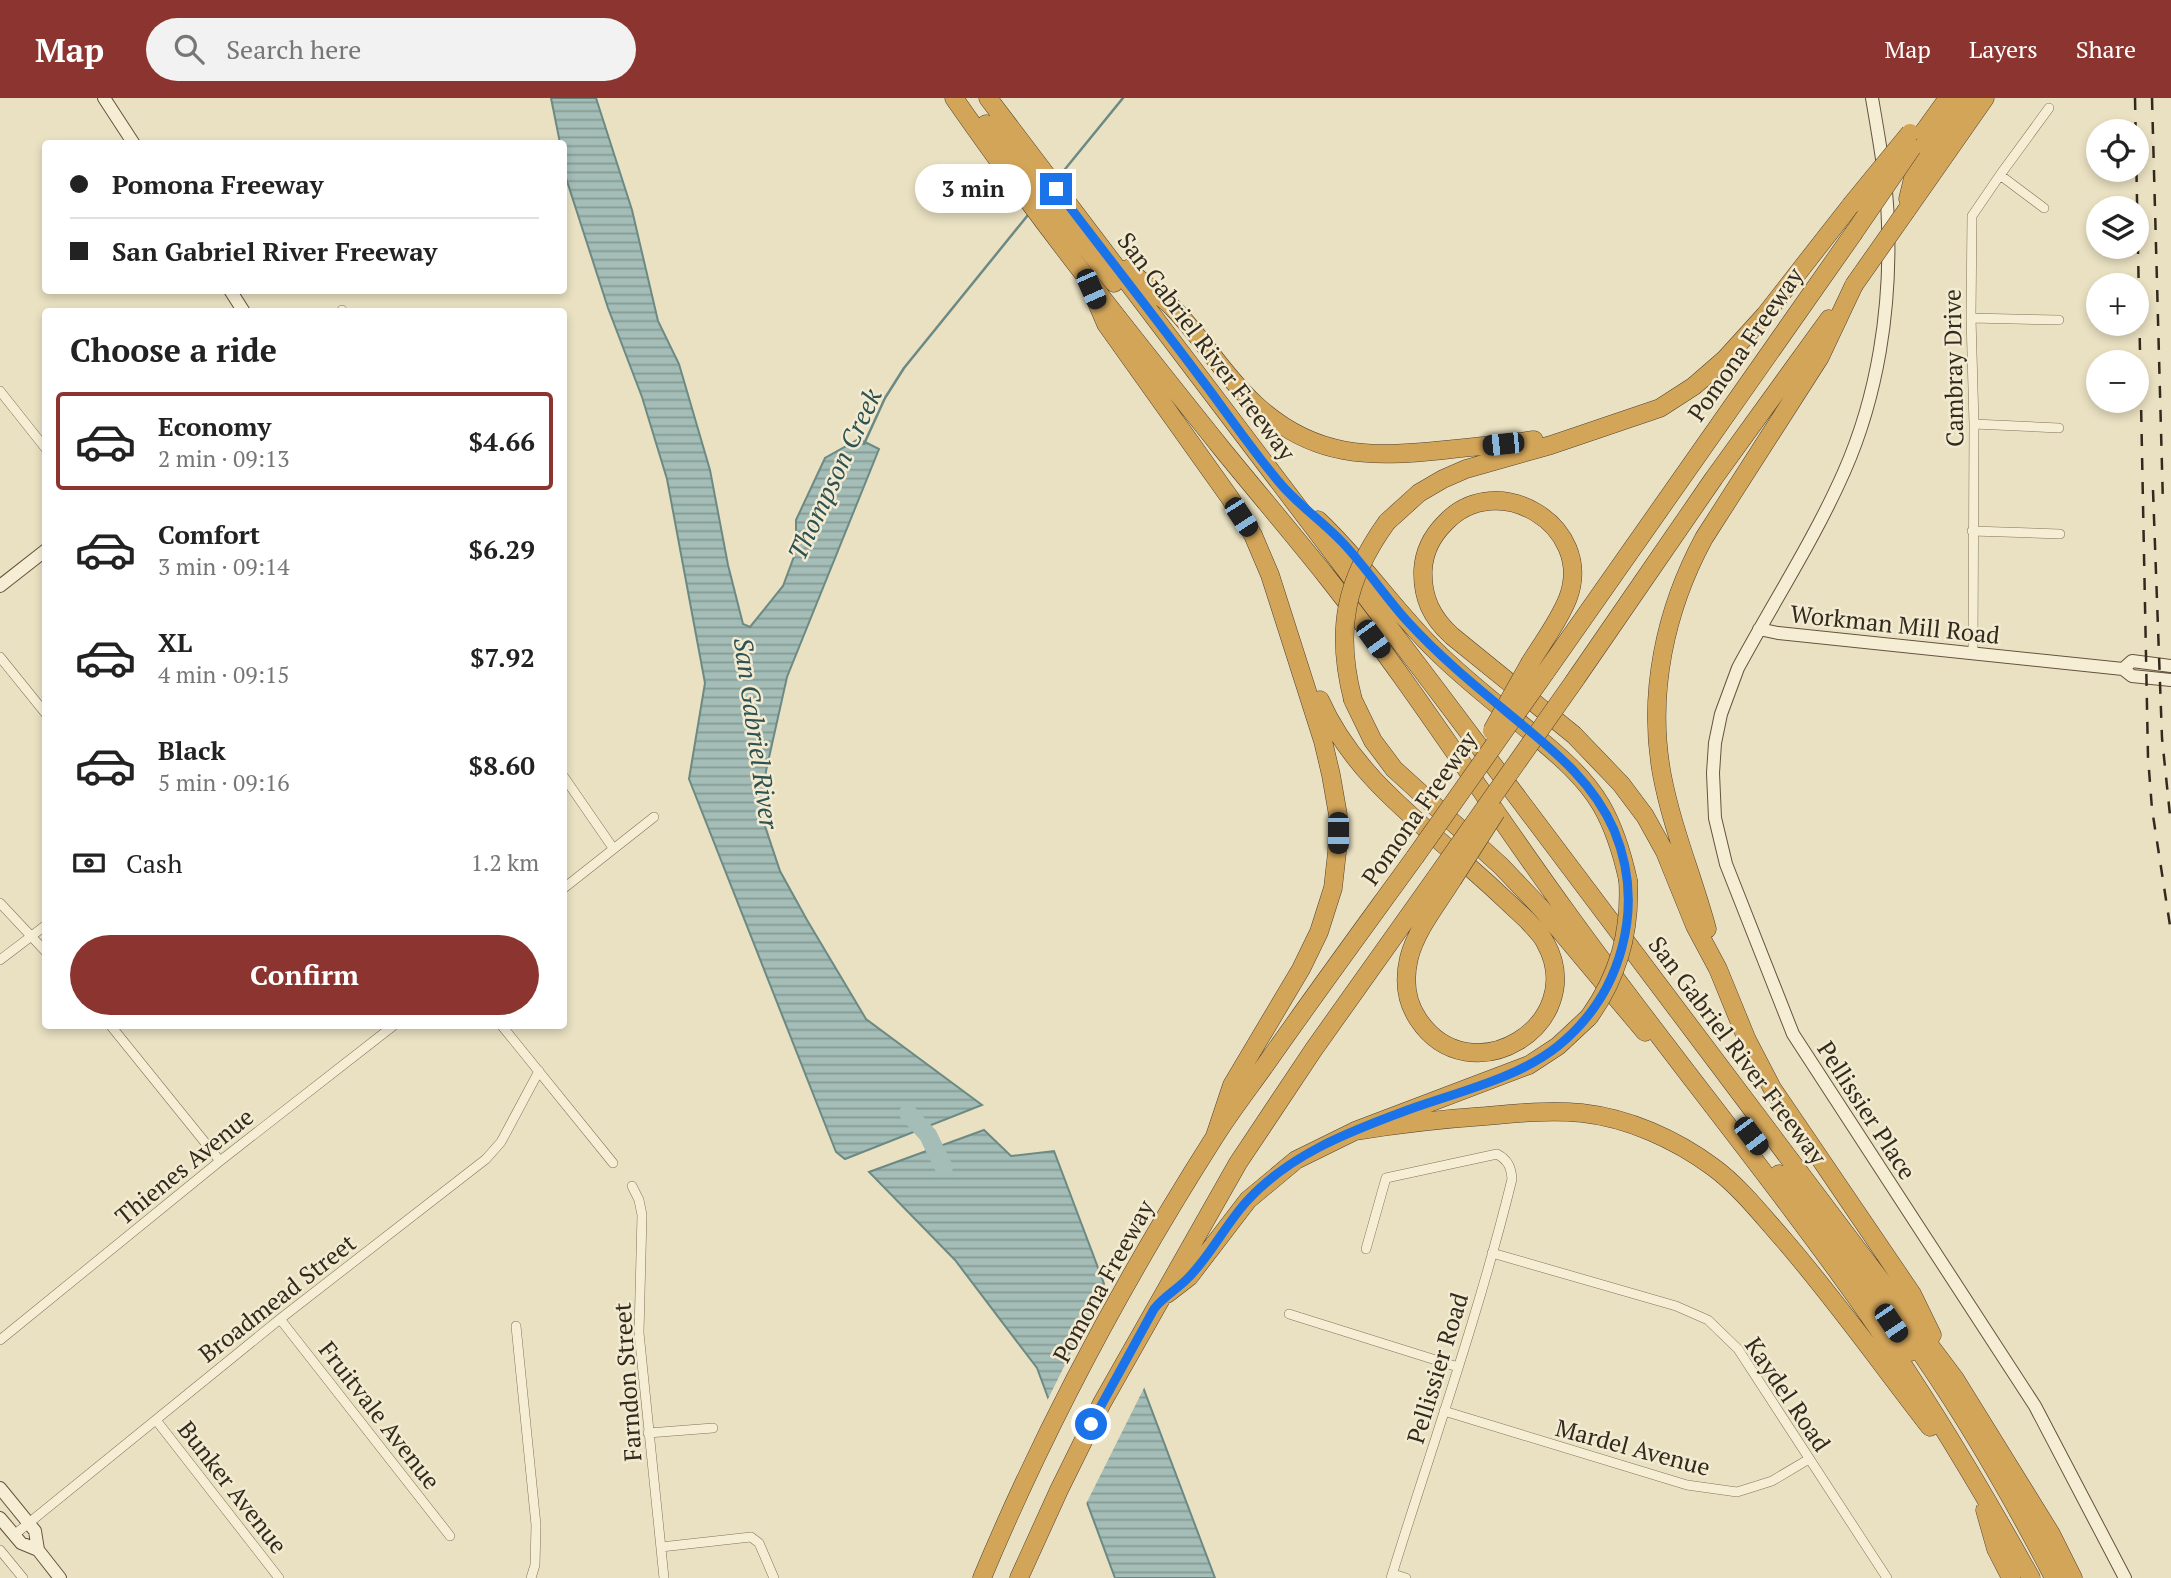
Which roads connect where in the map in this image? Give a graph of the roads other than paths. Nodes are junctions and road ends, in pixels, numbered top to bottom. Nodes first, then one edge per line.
1 (104, 98) edge
2 (954, 98) edge
3 (968, 98) edge
4 (976, 98) edge
5 (988, 98) edge
6 (1872, 98) edge
7 (1940, 98) edge
8 (1948, 98) edge
9 (1968, 98) edge
10 (1985, 98) edge
11 (2049, 108) dead end
12 (131, 140) edge
13 (1911, 141) junction
14 (1015, 158) junction
15 (2000, 174) junction
16 (2044, 208) dead end
17 (1906, 211) junction
18 (1078, 242) junction
19 (1102, 248) junction
20 (1083, 271) junction
21 (1854, 285) junction
22 (1971, 318) junction
23 (2059, 320) dead end
24 (0, 391) edge
25 (1974, 424) junction
26 (2059, 428) dead end
27 (1586, 433) junction
28 (42, 444) edge
29 (1222, 449) junction
30 (1280, 484) junction
31 (1972, 531) junction
32 (2060, 534) dead end
33 (42, 553) edge
34 (0, 586) edge
35 (1759, 629) junction
36 (1288, 630) junction
37 (1973, 653) junction
38 (0, 657) edge
39 (2171, 666) edge
40 (1537, 668) junction
41 (2123, 669) junction
42 (2171, 680) edge
43 (42, 709) edge
44 (567, 781) edge
45 (654, 817) dead end
46 (613, 848) junction
47 (1542, 877) junction
48 (1445, 878) junction
49 (567, 886) edge
50 (0, 903) edge
51 (42, 928) edge
52 (31, 936) junction
53 (42, 948) edge
54 (0, 960) edge
55 (1718, 969) junction
56 (113, 1029) edge
57 (389, 1029) edge
58 (505, 1029) edge
59 (539, 1070) junction
60 (1723, 1118) junction
61 (1355, 1131) junction
62 (1212, 1141) junction
63 (220, 1161) junction
64 (612, 1163) dead end
65 (632, 1186) dead end
66 (1366, 1249) dead end
67 (1492, 1253) junction
68 (1158, 1304) junction
69 (1289, 1314) dead end
70 (280, 1319) junction
71 (516, 1326) dead end
72 (0, 1339) edge
73 (1458, 1367) junction
74 (1955, 1378) junction
75 (1444, 1411) junction
76 (156, 1420) junction
77 (713, 1428) dead end
78 (648, 1433) junction
79 (1960, 1454) junction
80 (1808, 1459) junction
81 (1978, 1483) junction
82 (0, 1489) edge
83 (0, 1517) edge
84 (28, 1523) junction
85 (14, 1535) junction
86 (450, 1536) dead end
87 (661, 1547) junction
88 (0, 1550) edge
89 (38, 1550) junction
90 (1392, 1576) edge
91 (23, 1578) edge
92 (60, 1578) edge
93 (279, 1578) edge
94 (531, 1578) edge
95 (664, 1578) edge
96 (774, 1578) edge
97 (982, 1578) edge
98 (1019, 1578) edge
99 (1406, 1578) edge
100 (1886, 1578) edge
101 (2011, 1578) edge
102 (2031, 1578) edge
103 (2046, 1578) edge
104 (2054, 1578) edge
105 (2073, 1578) edge
106 (2125, 1578) edge

1 - 12 main road
2 - 14 highway, San Gabriel River Freeway
3 - 14 highway
4 - 14 highway
5 - 14 highway, San Gabriel River Freeway
6 - 35 main road, Workman Mill Road
7 - 13 highway
8 - 13 highway, Pomona Freeway
9 - 17 highway
10 - 17 highway
11 - 15 street, Cambray Drive
13 - 27 highway, bridge
13 - 40 highway, Pomona Freeway, bridge
14 - 18 highway, San Gabriel River Freeway
14 - 18 highway, San Gabriel River Freeway
15 - 16 street
15 - 22 street, Cambray Drive
17 - 21 highway, bridge
18 - 19 highway, San Gabriel River Freeway
18 - 20 highway, San Gabriel River Freeway
18 - 29 highway
18 - 104 highway
19 - 27 highway
19 - 30 highway, San Gabriel River Freeway
20 - 29 highway, San Gabriel River Freeway
20 - 36 highway
21 - 48 highway, bridge
21 - 55 highway
22 - 23 street
22 - 25 street, Cambray Drive
24 - 28 street
25 - 26 street
25 - 31 street, Cambray Drive
27 - 60 highway, bridge
29 - 47 highway, San Gabriel River Freeway
30 - 61 highway, bridge
30 - 74 highway, San Gabriel River Freeway
31 - 32 street
31 - 37 street, Cambray Drive
33 - 34 main road
35 - 37 main road, Workman Mill Road
35 - 106 main road, Pellissier Place
36 - 48 highway
36 - 62 highway
37 - 41 main road, Workman Mill Road
38 - 43 street
39 - 41 main road, Workman Mill Road
40 - 55 highway
40 - 62 highway, Pomona Freeway, bridge
41 - 42 main road, Workman Mill Road
44 - 46 street
45 - 46 street
46 - 49 street
47 - 60 highway, San Gabriel River Freeway
47 - 103 highway
48 - 68 highway
50 - 52 street
51 - 52 street
52 - 53 street
52 - 54 street
55 - 74 highway
56 - 63 street
57 - 63 street, Thienes Avenue
58 - 59 street
59 - 64 street
59 - 70 street, Broadmead Street
60 - 79 highway, San Gabriel River Freeway
61 - 68 highway
61 - 79 highway
62 - 97 highway, Pomona Freeway
63 - 72 street, Thienes Avenue
65 - 78 street, Farndon Street
66 - 67 street, Pellissier Road
67 - 73 street, Pellissier Road
67 - 80 street, Kaydel Road
68 - 98 highway
69 - 73 street
70 - 76 street, Broadmead Street
70 - 86 street, Fruitvale Avenue
71 - 94 street
73 - 75 street, Pellissier Road
74 - 105 highway, San Gabriel River Freeway
75 - 80 street, Mardel Avenue
75 - 90 street, Pellissier Road
76 - 84 street, Broadmead Street
76 - 93 street, Bunker Avenue
77 - 78 street
78 - 87 street, Farndon Street
79 - 81 highway, San Gabriel River Freeway
80 - 100 street, Kaydel Road
81 - 101 highway
81 - 102 highway, San Gabriel River Freeway
82 - 84 main road
83 - 85 main road
84 - 85 street, Broadmead Street
84 - 89 main road
85 - 89 main road
87 - 95 street, Farndon Street
87 - 96 street
88 - 91 street
89 - 92 main road
90 - 99 street

